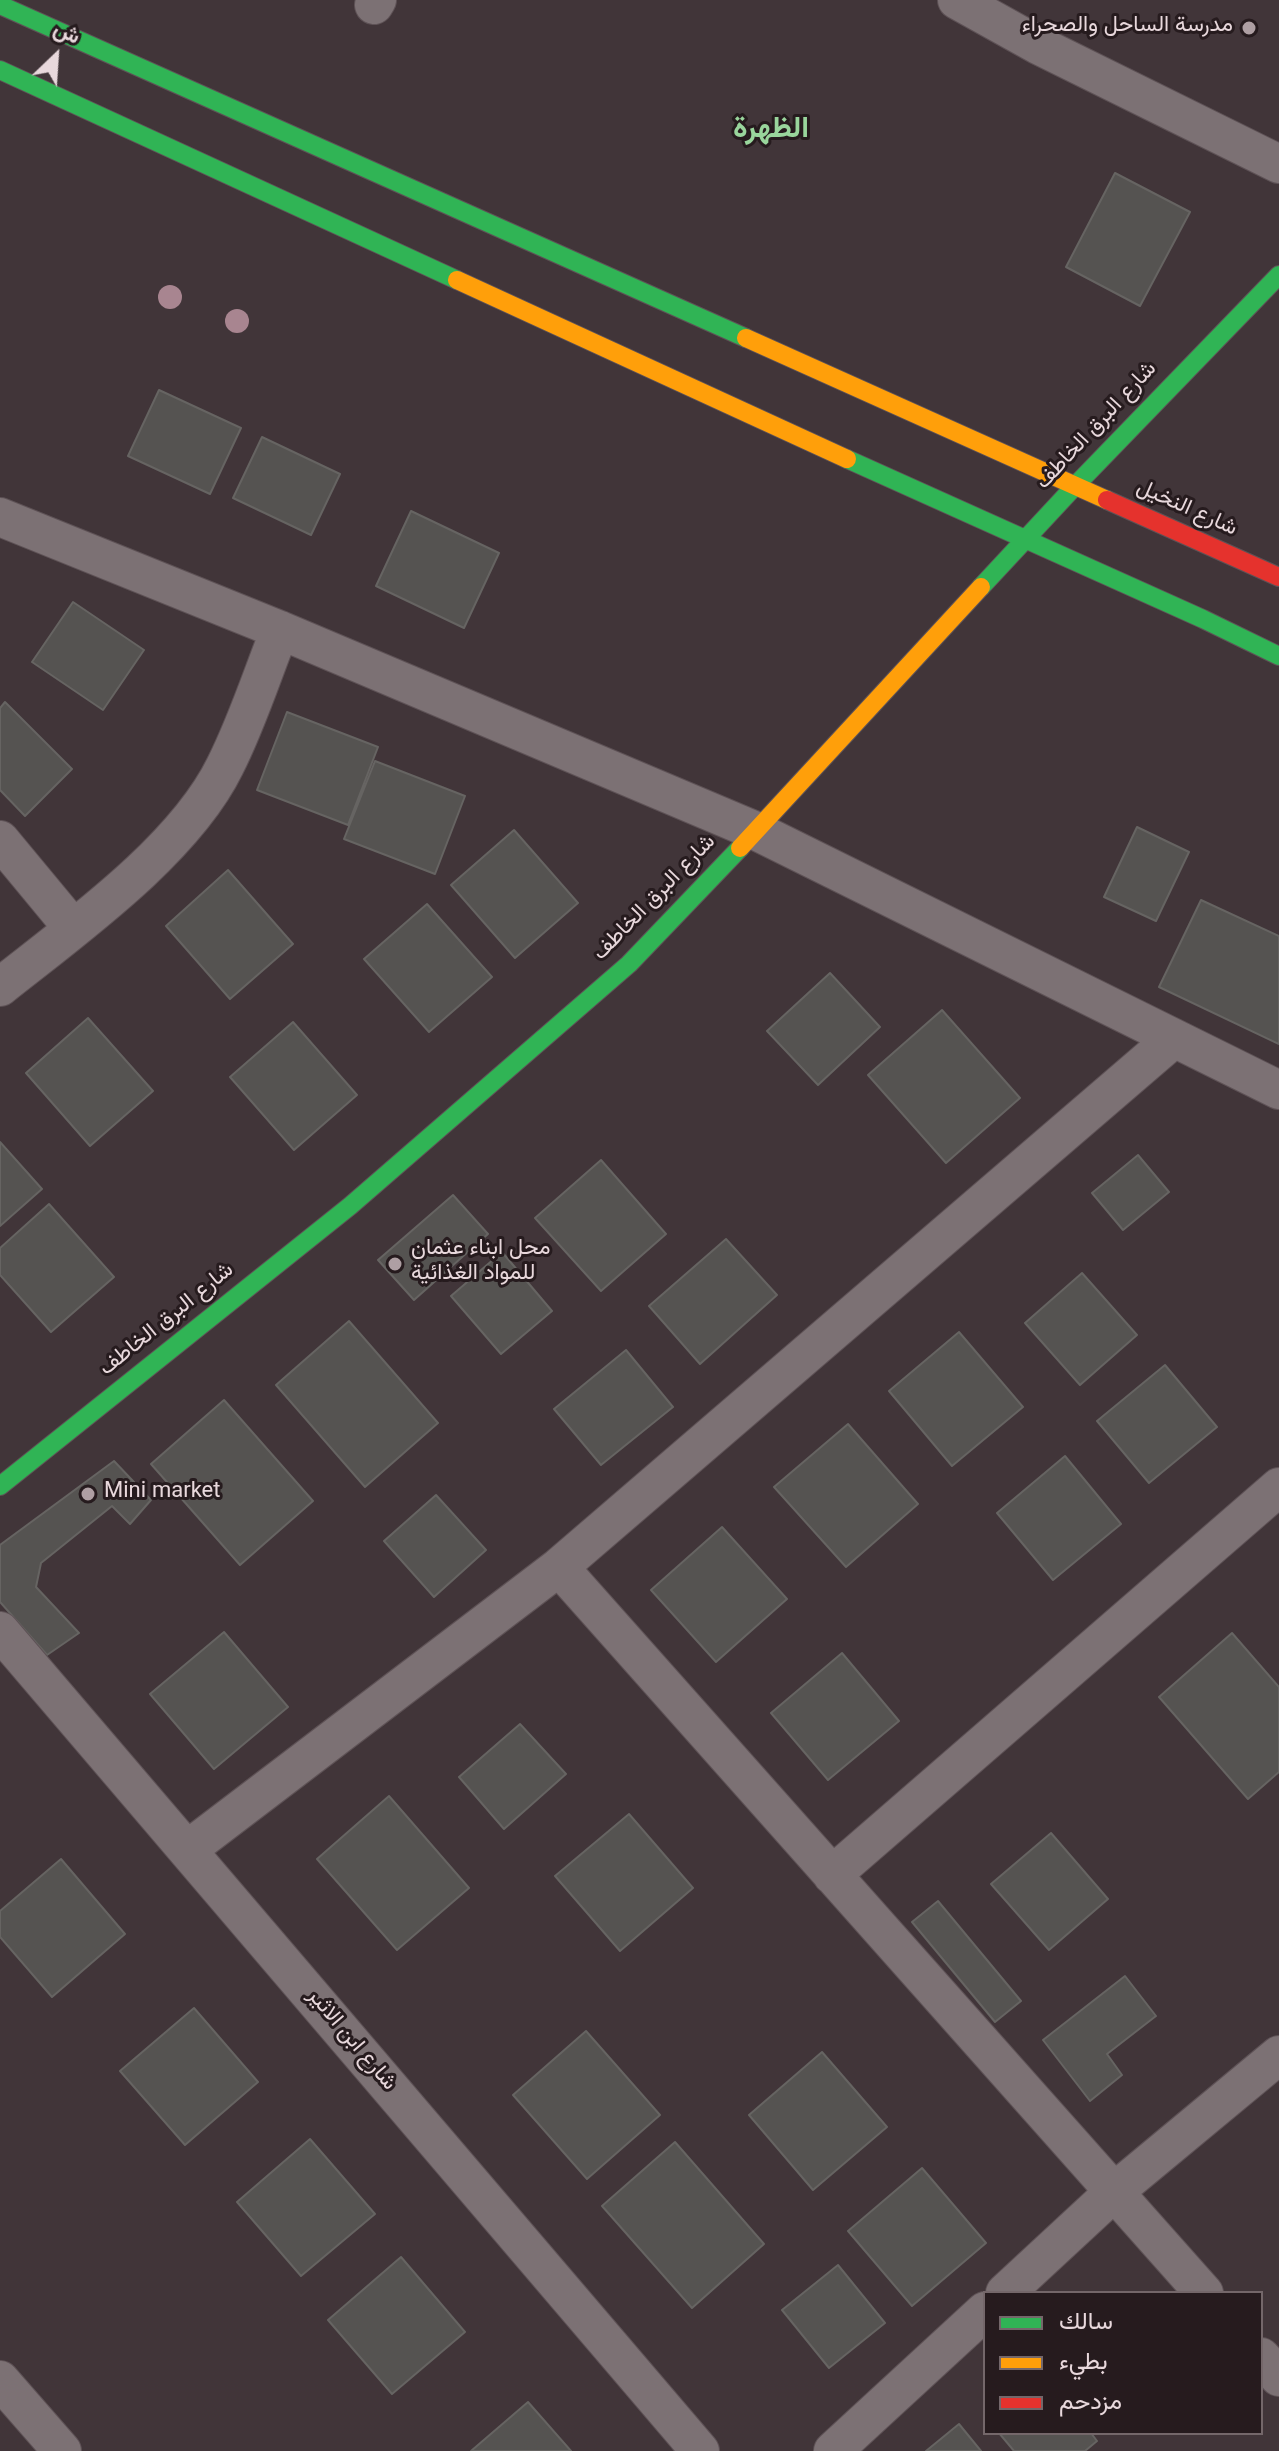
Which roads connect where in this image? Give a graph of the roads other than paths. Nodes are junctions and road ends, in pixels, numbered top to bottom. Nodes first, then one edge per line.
1 (957, 0) edge
2 (0, 5) edge
3 (0, 70) edge
4 (1279, 164) edge
5 (1279, 275) edge
6 (1074, 487) junction
7 (0, 517) edge
8 (1026, 541) junction
9 (1279, 577) edge
10 (280, 630) junction
11 (1279, 656) edge
12 (756, 831) junction
13 (0, 840) edge
14 (73, 928) junction
15 (0, 987) edge
16 (1173, 1039) junction
17 (1279, 1090) edge
18 (0, 1486) edge
19 (1279, 1487) edge
20 (559, 1567) junction
21 (0, 1631) edge
22 (187, 1850) junction
23 (832, 1875) junction
24 (1279, 2055) edge
25 (1114, 2192) junction
26 (1007, 2291) edge
27 (1202, 2291) edge
28 (983, 2313) edge
29 (1263, 2359) edge
30 (1279, 2377) edge
31 (0, 2380) edge
32 (62, 2451) edge
33 (700, 2451) edge
34 (833, 2451) edge

1 - 4 street
2 - 6 main road, شارع النخيل
3 - 8 main road
5 - 6 main road, شارع البرق الخاطف
6 - 8 main road, شارع البرق الخاطف
6 - 9 main road, شارع النخيل
7 - 10 street
8 - 11 main road
8 - 12 main road, شارع البرق الخاطف
10 - 12 street
10 - 14 street
12 - 16 street
12 - 18 main road, شارع البرق الخاطف
13 - 14 street
14 - 15 street
16 - 17 street
16 - 20 street
19 - 23 street
20 - 22 street
20 - 23 street
21 - 22 street, شارع ابن الاثير
22 - 33 street, شارع ابن الاثير
23 - 25 street
24 - 25 street
25 - 26 street
25 - 27 street
28 - 34 street
29 - 30 street
31 - 32 street

